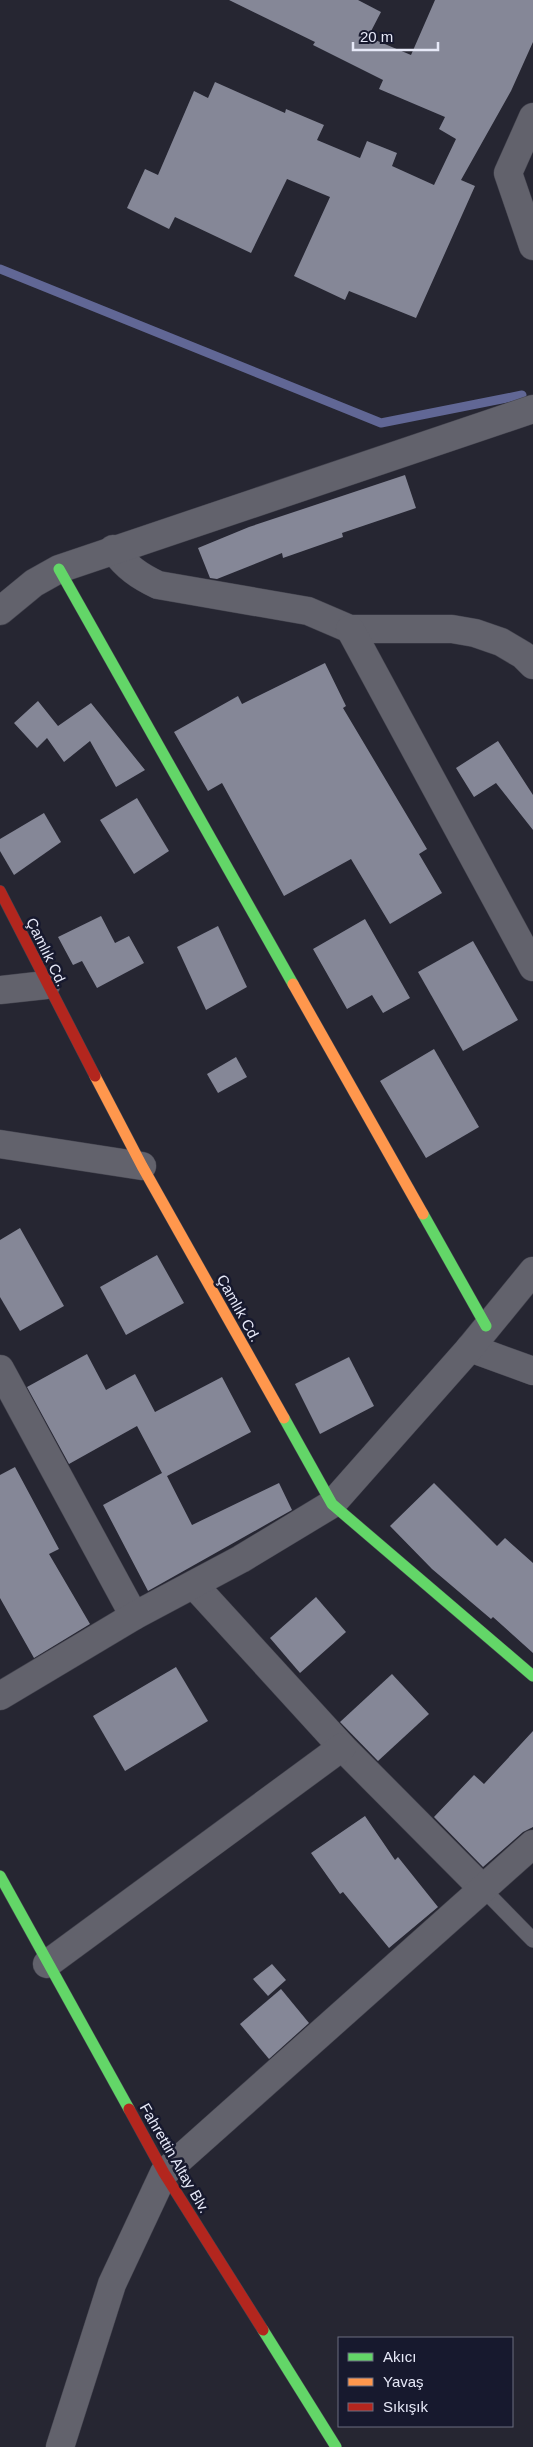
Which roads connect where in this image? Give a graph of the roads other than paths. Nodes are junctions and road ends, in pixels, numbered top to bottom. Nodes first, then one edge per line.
1 (533, 117) edge
2 (533, 246) edge
3 (533, 409) edge
4 (113, 549) junction
5 (59, 569) junction
6 (0, 611) edge
7 (350, 629) junction
8 (533, 665) edge
9 (0, 891) edge
10 (533, 967) edge
11 (46, 985) junction
12 (0, 990) edge
13 (0, 1144) edge
14 (142, 1166) junction
15 (533, 1271) edge
16 (478, 1337) junction
17 (0, 1369) edge
18 (533, 1372) edge
19 (332, 1504) junction
20 (194, 1585) junction
21 (134, 1616) junction
22 (533, 1676) edge
23 (0, 1696) edge
24 (342, 1747) junction
25 (533, 1844) edge
26 (0, 1876) edge
27 (483, 1889) junction
28 (533, 1940) edge
29 (48, 1964) junction
30 (164, 2172) junction
31 (60, 2447) edge
32 (336, 2447) edge

1 - 2 street
3 - 4 street
4 - 5 street
4 - 7 street
5 - 6 street
5 - 16 street
7 - 8 street
7 - 10 street
9 - 11 street, Çamlık Cd.
11 - 12 street
11 - 14 street, Çamlık Cd.
13 - 14 street
14 - 19 street, Çamlık Cd.
15 - 16 street
16 - 18 street
16 - 19 street
17 - 21 street
19 - 20 street
19 - 22 street, Çamlık Cd.
20 - 21 street
20 - 24 street
21 - 23 street
24 - 27 street
24 - 29 street
25 - 27 street
26 - 29 street, Fahrettin Altay Blv.
27 - 28 lane
27 - 30 street
29 - 30 street, Fahrettin Altay Blv.
30 - 31 street
30 - 32 street, Fahrettin Altay Blv.

